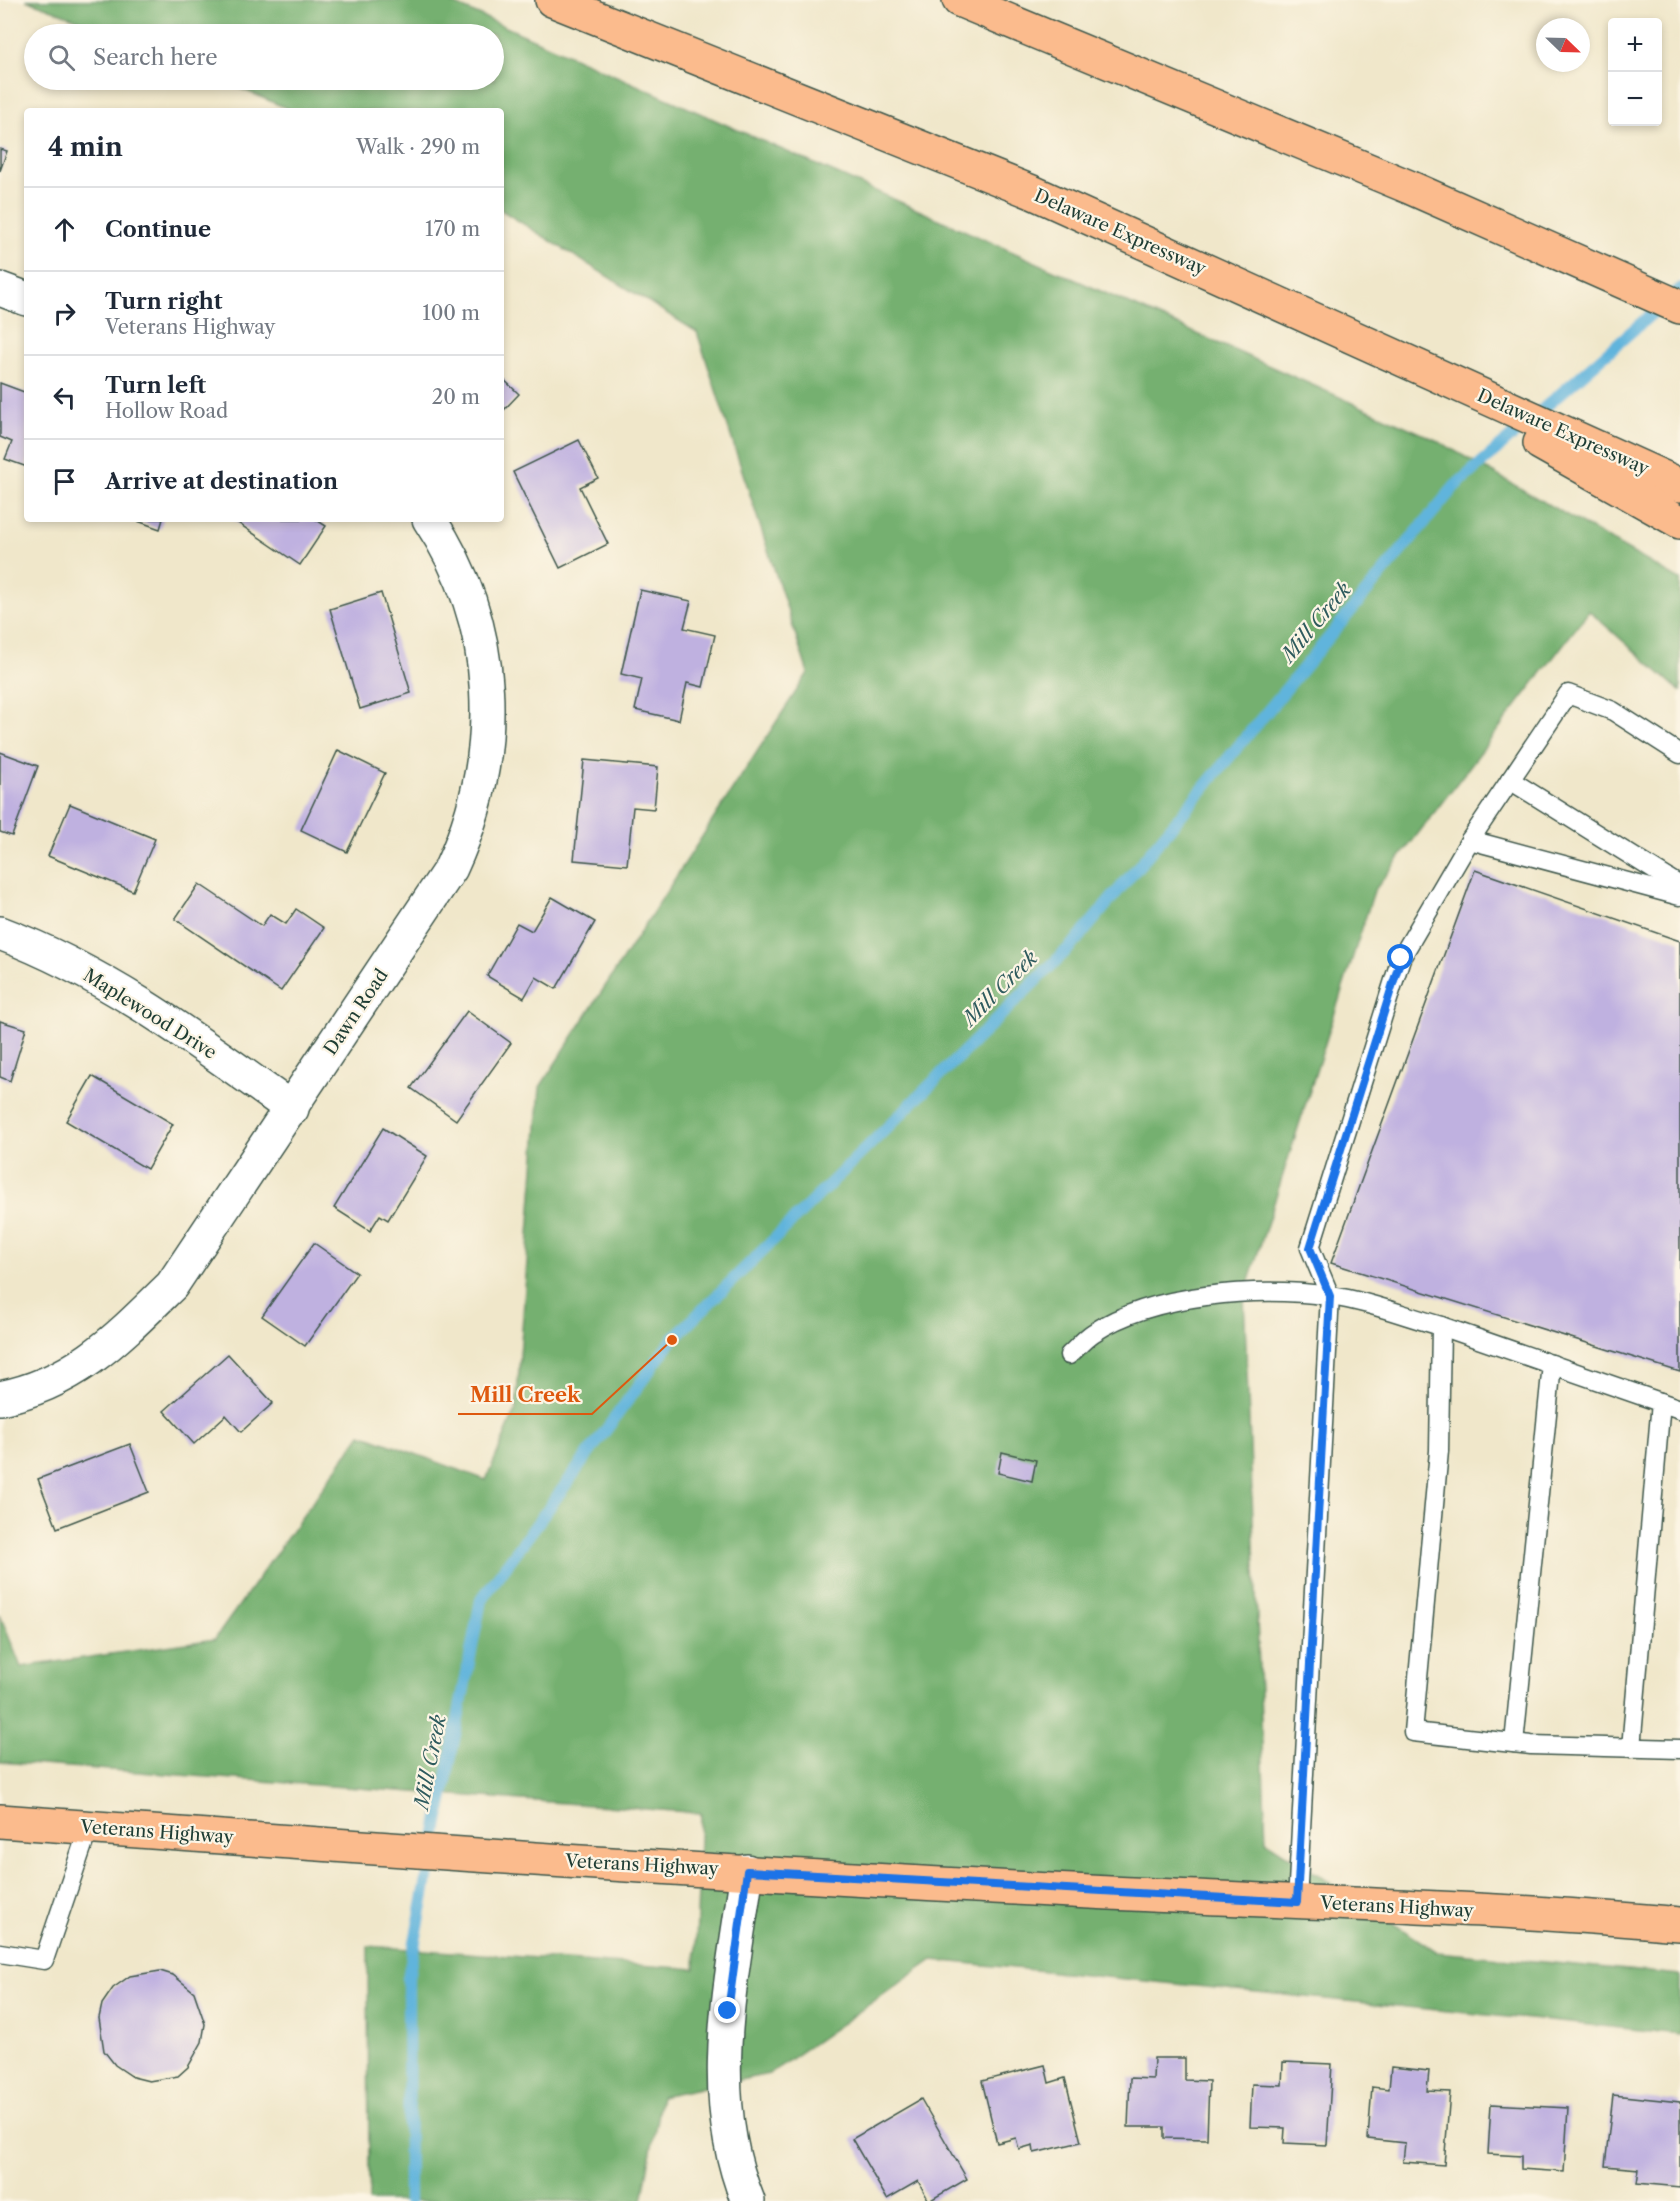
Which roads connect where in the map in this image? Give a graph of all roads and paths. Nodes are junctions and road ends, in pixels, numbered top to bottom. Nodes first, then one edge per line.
1 (552, 0) edge
2 (959, 0) edge
3 (0, 289) edge
4 (24, 298) edge
5 (1680, 307) edge
6 (1585, 455) junction
7 (1680, 485) edge
8 (431, 522) edge
9 (1680, 522) edge
10 (1680, 754) edge
11 (1510, 780) junction
12 (1470, 840) junction
13 (1680, 886) edge
14 (1680, 896) edge
15 (0, 933) edge
16 (292, 1109) junction
17 (1330, 1296) junction
18 (1441, 1326) junction
19 (1069, 1355) dead end
20 (1552, 1364) junction
21 (0, 1398) edge
22 (1661, 1402) junction
23 (1680, 1409) edge
24 (1514, 1743) junction
25 (1631, 1748) junction
26 (1680, 1749) edge
27 (0, 1821) edge
28 (89, 1827) junction
29 (747, 1871) junction
30 (1297, 1902) junction
31 (1680, 1924) edge
32 (0, 1953) edge
33 (748, 2201) edge

1 - 6 main road, Delaware Expressway
2 - 5 main road
3 - 4 street
6 - 7 main road, Delaware Expressway
6 - 9 main road
8 - 16 street, Dawn Road
10 - 11 lane
11 - 12 lane
11 - 13 lane
12 - 14 lane
12 - 17 lane
15 - 16 street, Maplewood Drive
16 - 21 street, Dawn Road
17 - 18 lane
17 - 19 lane
17 - 30 lane
18 - 20 lane
18 - 24 lane
20 - 22 lane
20 - 24 lane
22 - 23 lane
22 - 25 lane
24 - 25 lane
25 - 26 lane
27 - 28 main road, Veterans Highway
28 - 29 main road, Veterans Highway
28 - 32 lane
29 - 30 main road, Veterans Highway
29 - 33 street
30 - 31 main road, Veterans Highway

